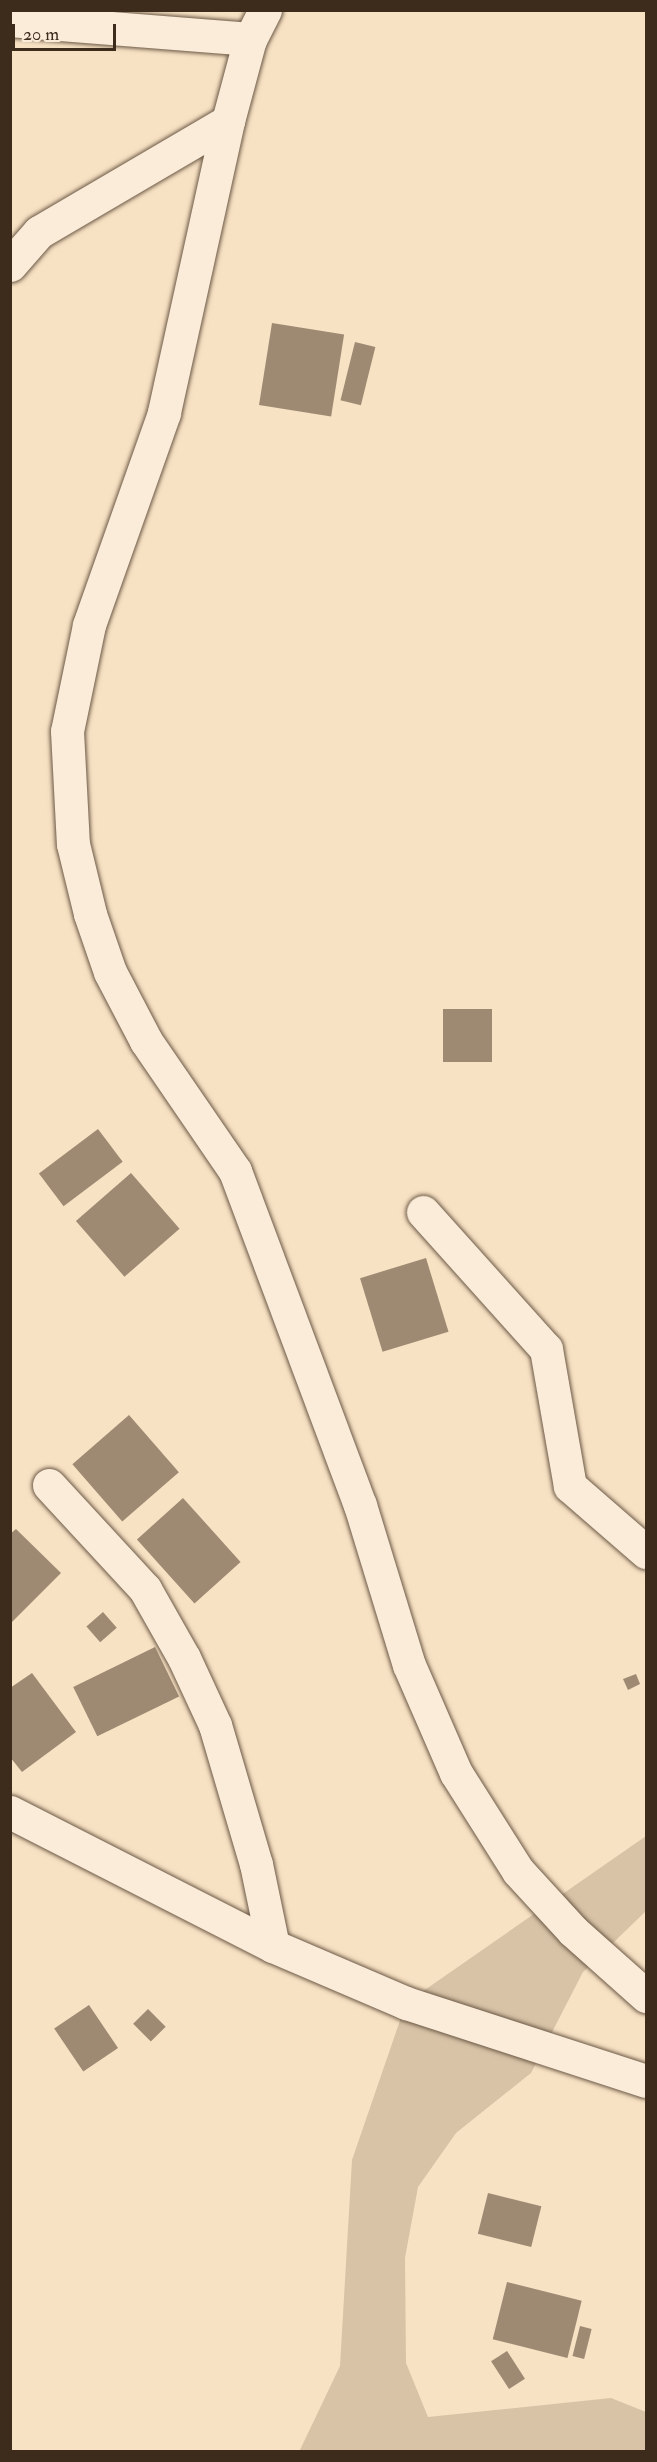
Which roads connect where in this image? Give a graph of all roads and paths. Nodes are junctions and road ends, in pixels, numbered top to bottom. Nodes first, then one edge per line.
1 (10, 20) edge
2 (257, 25) edge
3 (228, 121) junction
4 (10, 265) edge
5 (423, 1212) dead end
6 (49, 1485) dead end
7 (646, 1552) edge
8 (10, 1812) edge
9 (273, 1946) junction
10 (646, 1996) edge
11 (646, 2081) edge

1 - 2 street
2 - 3 street
3 - 4 street
3 - 10 street
5 - 7 street
6 - 9 street
8 - 9 street
9 - 11 street

